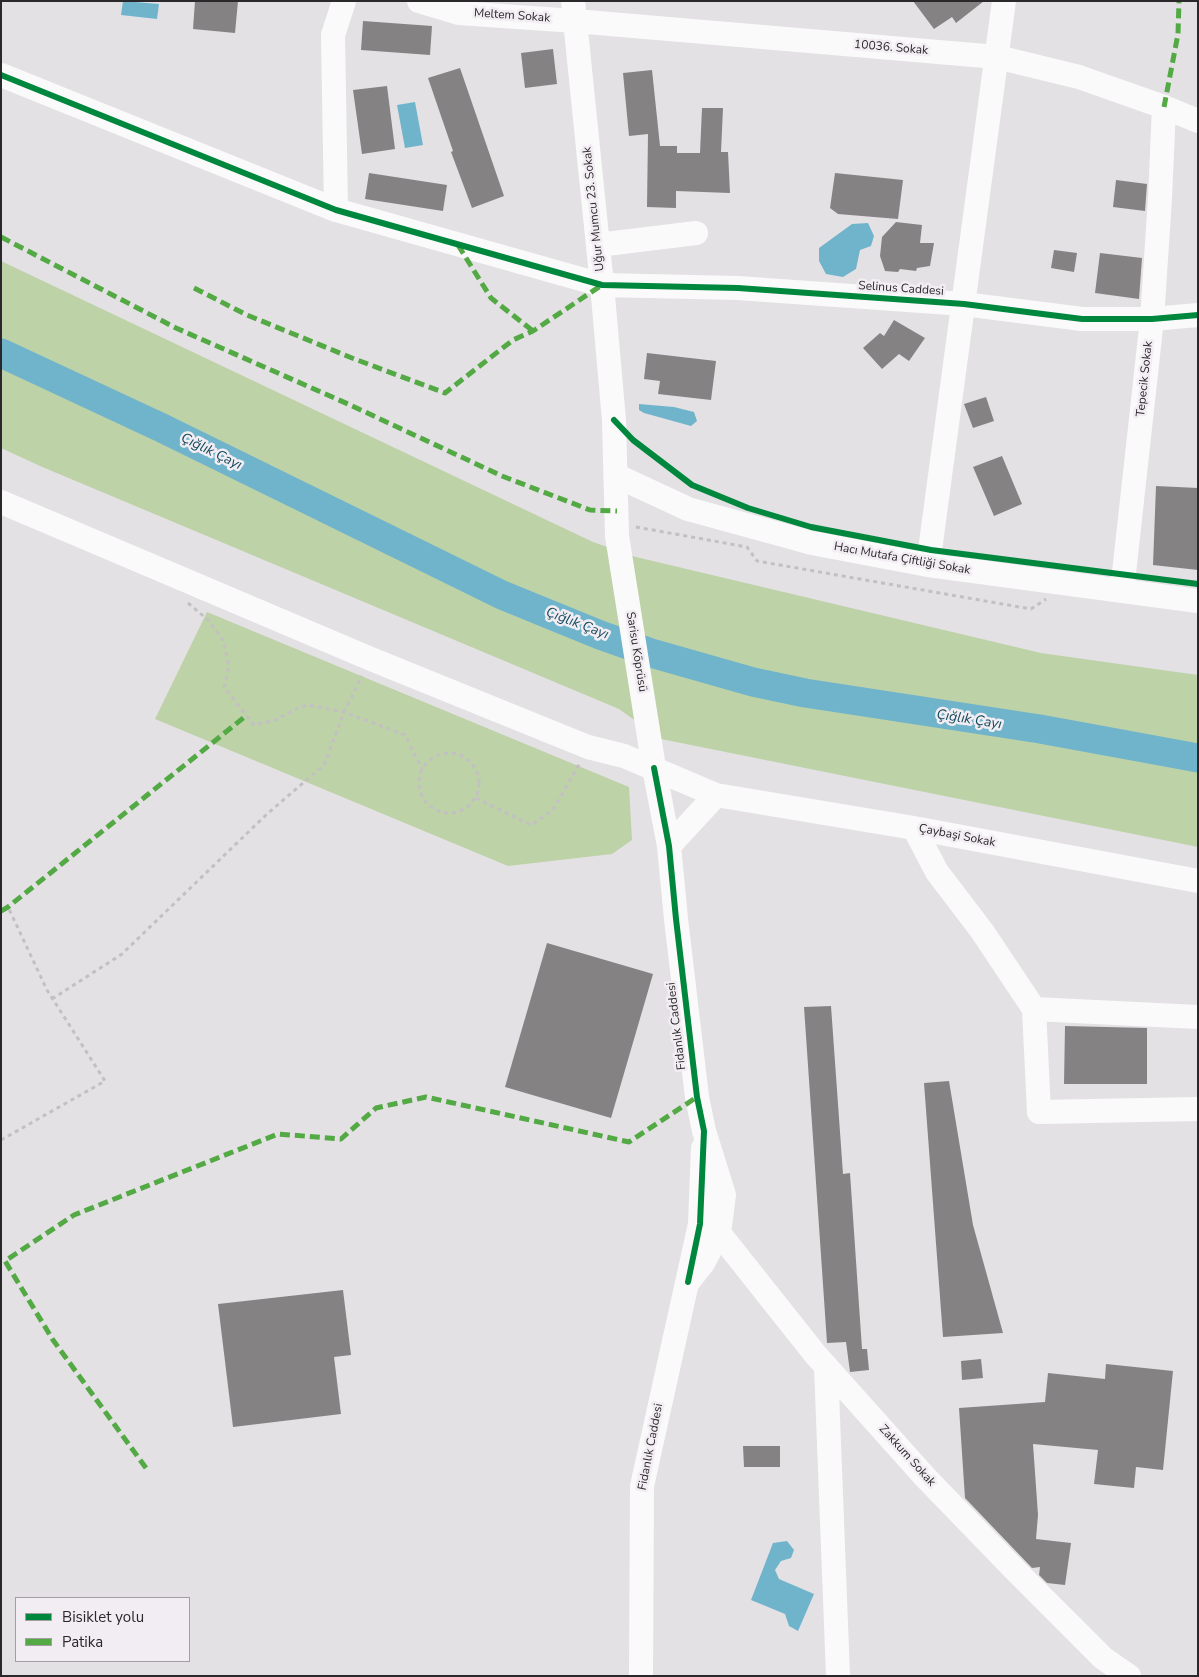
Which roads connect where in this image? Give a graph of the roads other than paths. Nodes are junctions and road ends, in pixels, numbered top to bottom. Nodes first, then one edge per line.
1 (344, 1) edge
2 (419, 1) edge
3 (1004, 1) edge
4 (574, 11) edge
5 (997, 57) junction
6 (1, 75) edge
7 (1164, 107) junction
8 (1198, 121) edge
9 (336, 210) junction
10 (696, 233) dead end
11 (598, 245) junction
12 (602, 286) junction
13 (964, 304) junction
14 (1198, 315) edge
15 (1152, 319) junction
16 (616, 476) junction
17 (1, 502) edge
18 (617, 536) joint
19 (928, 565) junction
20 (1122, 590) junction
21 (1198, 601) edge
22 (654, 768) junction
23 (716, 795) junction
24 (914, 828) junction
25 (669, 846) junction
26 (1198, 881) edge
27 (1034, 1009) junction
28 (1198, 1017) edge
29 (1198, 1109) edge
30 (710, 1228) junction
31 (826, 1366) junction
32 (641, 1676) edge
33 (838, 1676) edge
34 (1129, 1676) edge

1 - 9 street
2 - 4 street, Meltem Sokak
3 - 5 street
4 - 5 street, 10036. Sokak
4 - 11 street, Uğur Mumcu 23. Sokak
5 - 7 street, 10036. Sokak
5 - 13 street
6 - 9 street, Selinus Caddesi
7 - 8 street, 10036. Sokak
7 - 15 street, Tepecik Sokak
9 - 12 street, Selinus Caddesi
10 - 11 street
11 - 12 street, Uğur Mumcu 23. Sokak
12 - 13 street, Selinus Caddesi
12 - 16 street, Uğur Mumcu 23. Sokak
13 - 15 street, Selinus Caddesi
13 - 19 street
14 - 15 street, Selinus Caddesi
15 - 20 street, Tepecik Sokak
16 - 18 street, Uğur Mumcu 23. Sokak
16 - 19 street, Hacı Mutafa Çiftliği Sokak
17 - 22 street, Çaybaşi Sokak
18 - 22 street, Sarisu Kōprüsü
19 - 20 street, Hacı Mutafa Çiftliği Sokak
20 - 21 street, Hacı Mutafa Çiftliği Sokak
22 - 23 street, Çaybaşi Sokak
22 - 25 street, Fidanlık Caddesi
23 - 24 street, Çaybaşi Sokak
23 - 25 street
24 - 26 street, Çaybaşi Sokak
24 - 27 street
25 - 30 street, Fidanlık Caddesi
27 - 28 street
27 - 29 street
30 - 31 street, Zakkum Sokak
30 - 32 street, Fidanlık Caddesi
31 - 33 street
31 - 34 street, Zakkum Sokak

